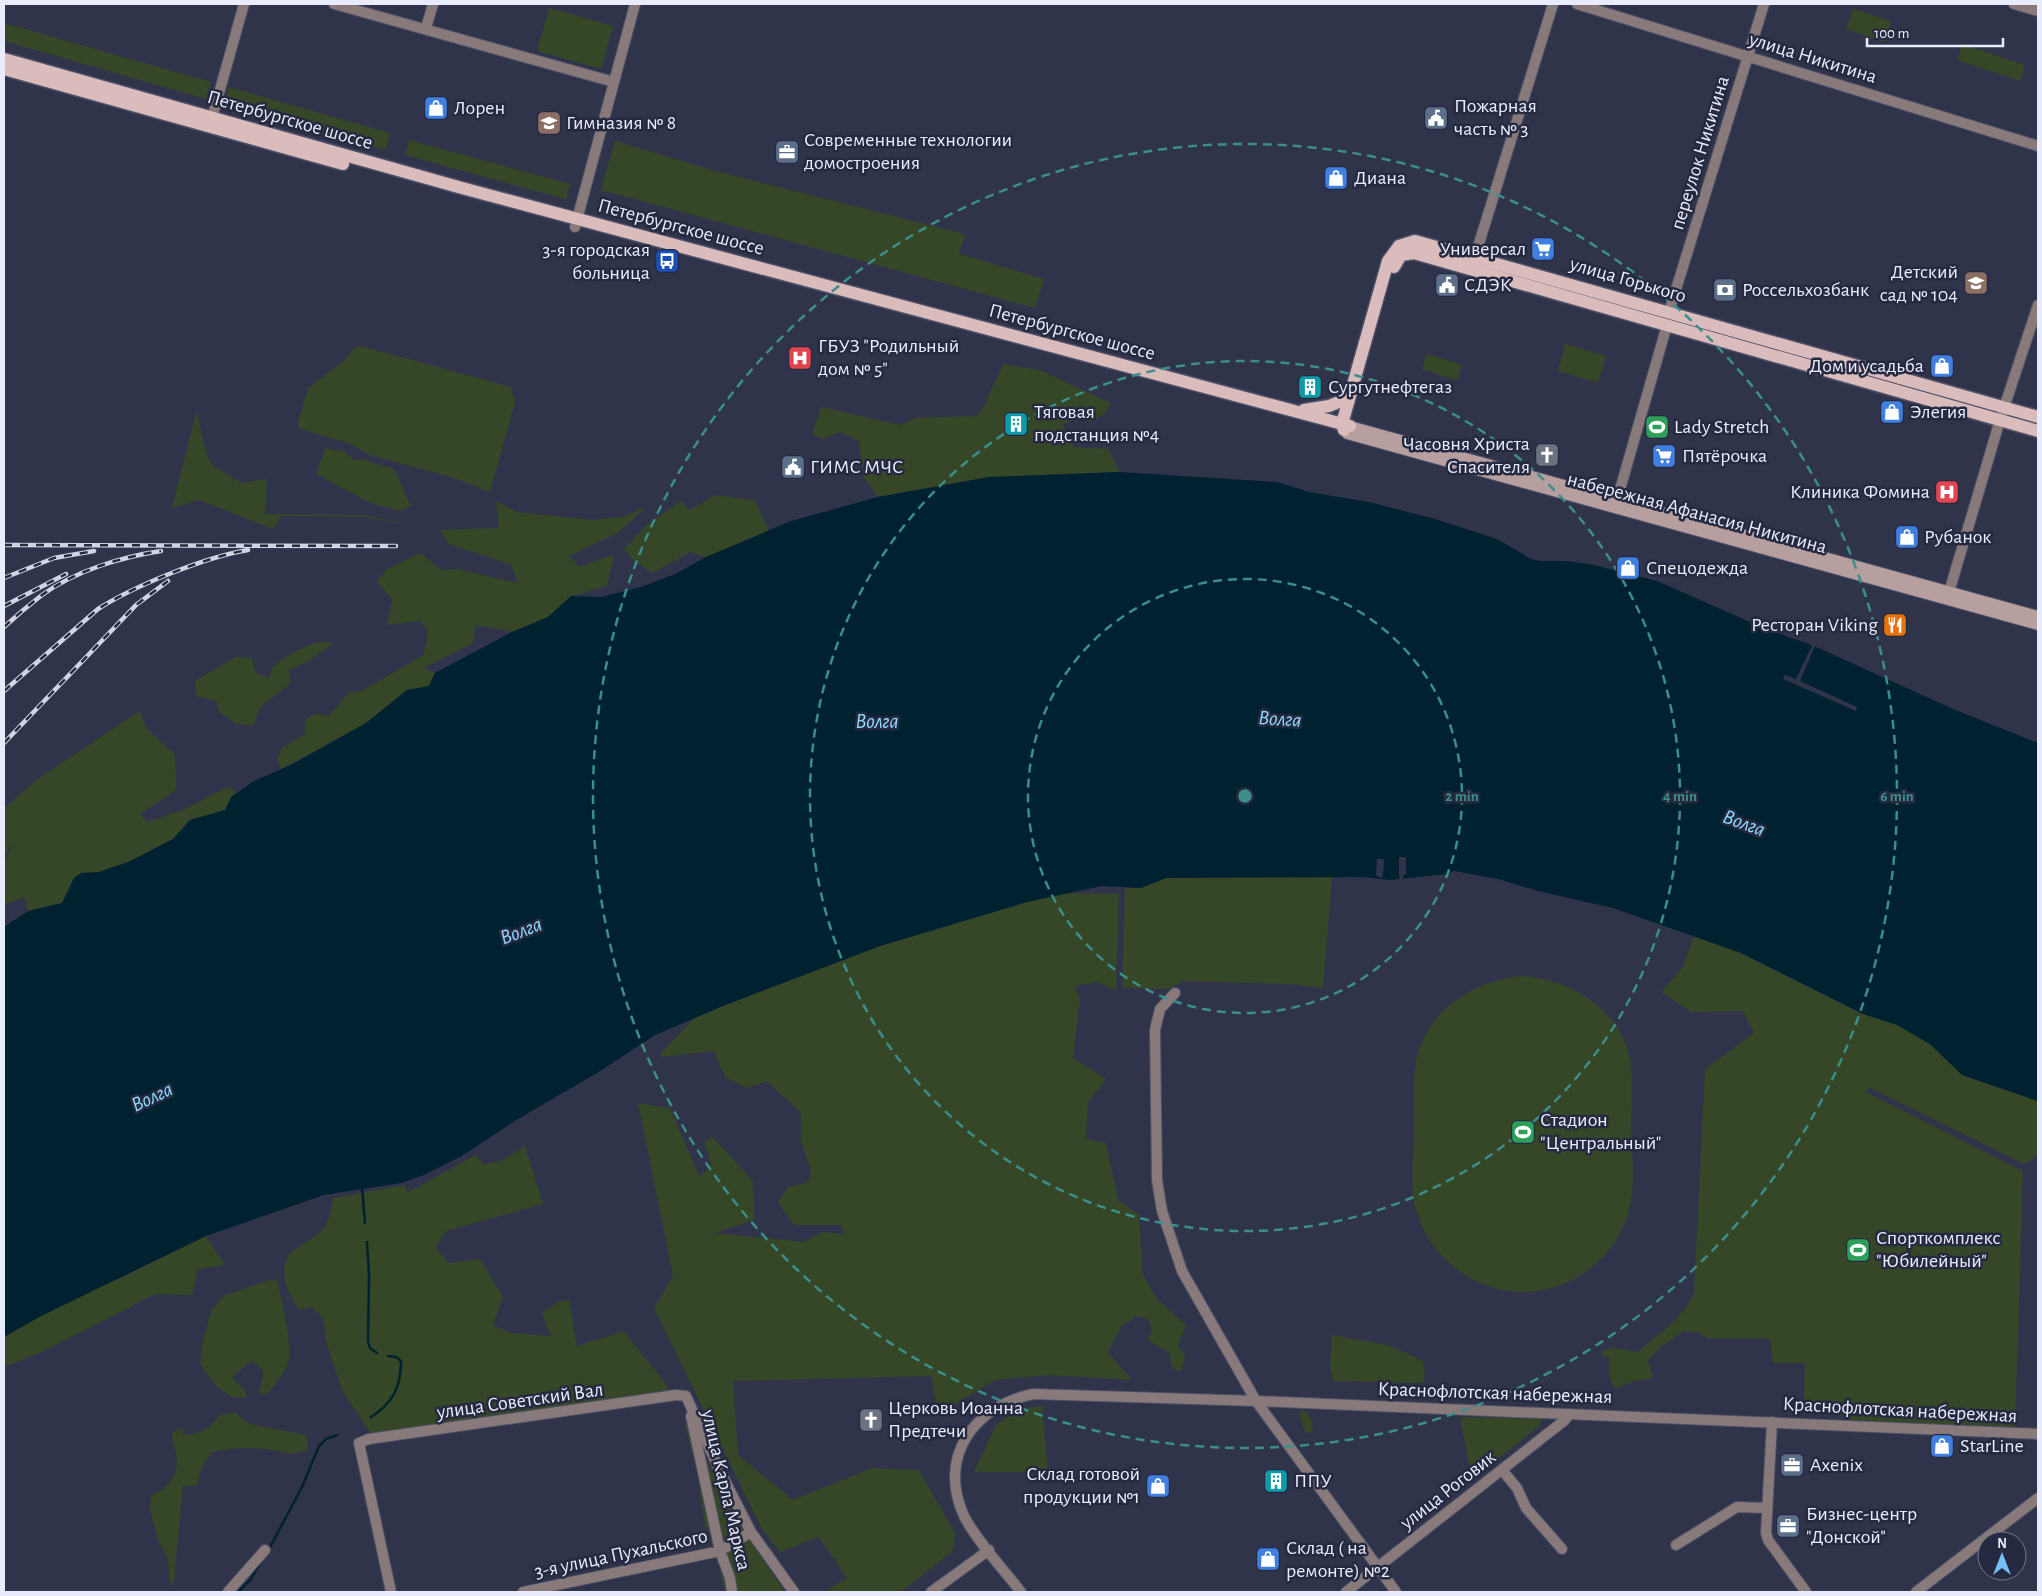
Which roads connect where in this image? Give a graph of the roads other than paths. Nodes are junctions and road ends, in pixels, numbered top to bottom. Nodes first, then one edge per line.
1 (244, 4) edge
2 (334, 4) edge
3 (433, 4) edge
4 (635, 4) edge
5 (1553, 4) edge
6 (1577, 4) edge
7 (1764, 4) edge
8 (2014, 4) edge
9 (2038, 11) edge
10 (426, 28) junction
11 (1748, 56) junction
12 (4, 59) edge
13 (4, 69) edge
14 (614, 82) junction
15 (212, 118) junction
16 (2038, 146) edge
17 (576, 223) junction
18 (1475, 256) junction
19 (1471, 269) junction
20 (780, 273) junction
21 (767, 278) junction
22 (2038, 305) edge
23 (1669, 312) junction
24 (1667, 325) junction
25 (1350, 398) junction
26 (2004, 407) junction
27 (1294, 410) junction
28 (2038, 417) edge
29 (2000, 420) junction
30 (1346, 428) junction
31 (2038, 431) edge
32 (1617, 500) junction
33 (1948, 596) junction
34 (2038, 616) edge
35 (2038, 625) edge
36 (1175, 993) dead end
37 (686, 1396) junction
38 (1256, 1400) junction
39 (1569, 1414) junction
40 (1772, 1422) junction
41 (2038, 1434) edge
42 (1502, 1470) junction
43 (2037, 1501) edge
44 (1767, 1508) junction
45 (751, 1532) junction
46 (1676, 1545) dead end
47 (1562, 1549) dead end
48 (265, 1550) dead end
49 (989, 1550) junction
50 (720, 1551) junction
51 (1377, 1568) junction
52 (228, 1592) edge
53 (391, 1592) edge
54 (523, 1592) edge
55 (732, 1592) edge
56 (794, 1592) edge
57 (931, 1592) edge
58 (1021, 1592) edge
59 (1346, 1592) edge
60 (1396, 1592) edge
61 (1806, 1592) edge
62 (1916, 1592) edge

1 - 15 street
2 - 10 street
3 - 10 street
4 - 14 street
5 - 18 street
6 - 11 street, улица Никитина
7 - 11 street, переулок Никитина
8 - 9 street
10 - 14 street
11 - 16 street, улица Никитина
11 - 23 street, переулок Никитина
12 - 15 main road, Петербургское шоссе
13 - 17 main road, Петербургское шоссе
14 - 17 street
15 - 17 main road, Петербургское шоссе
17 - 20 main road, Петербургское шоссе
17 - 21 main road, Петербургское шоссе
18 - 19 street
18 - 23 main road, улица Горького
18 - 25 main road, улица Горького
19 - 24 main road, улица Горького
19 - 30 main road, улица Горького
20 - 21 main road
20 - 27 main road, Петербургское шоссе
21 - 30 main road, Петербургское шоссе
22 - 26 street
23 - 26 main road, улица Горького
24 - 29 main road, улица Горького
24 - 32 street
25 - 27 main road
25 - 30 main road, улица Горького
26 - 28 main road, улица Горького
26 - 29 street
27 - 30 main road, Петербургское шоссе
29 - 31 main road, улица Горького
29 - 33 street
30 - 32 main road, набережная Афанасия Никитина
30 - 33 main road, набережная Афанасия Никитина
32 - 33 main road, набережная Афанасия Никитина
33 - 34 main road, набережная Афанасия Никитина
33 - 35 main road, набережная Афанасия Никитина
36 - 38 street
37 - 45 street
37 - 50 street, улица Карла Маркса
37 - 53 street, улица Советский Вал
38 - 39 street, Краснофлотская набережная
38 - 49 street, Краснофлотская набережная
38 - 51 street
39 - 40 street, Краснофлотская набережная
39 - 42 street, улица Роговик
40 - 41 street, Краснофлотская набережная
40 - 44 street
42 - 47 street
42 - 51 street, улица Роговик
43 - 62 street
44 - 46 street
44 - 61 street
45 - 50 street, 3-я улица Пухальского
45 - 56 street
48 - 52 street
49 - 57 street
49 - 58 street
50 - 54 street, 3-я улица Пухальского
50 - 55 street, улица Карла Маркса
51 - 59 street, улица Роговик
51 - 60 street

